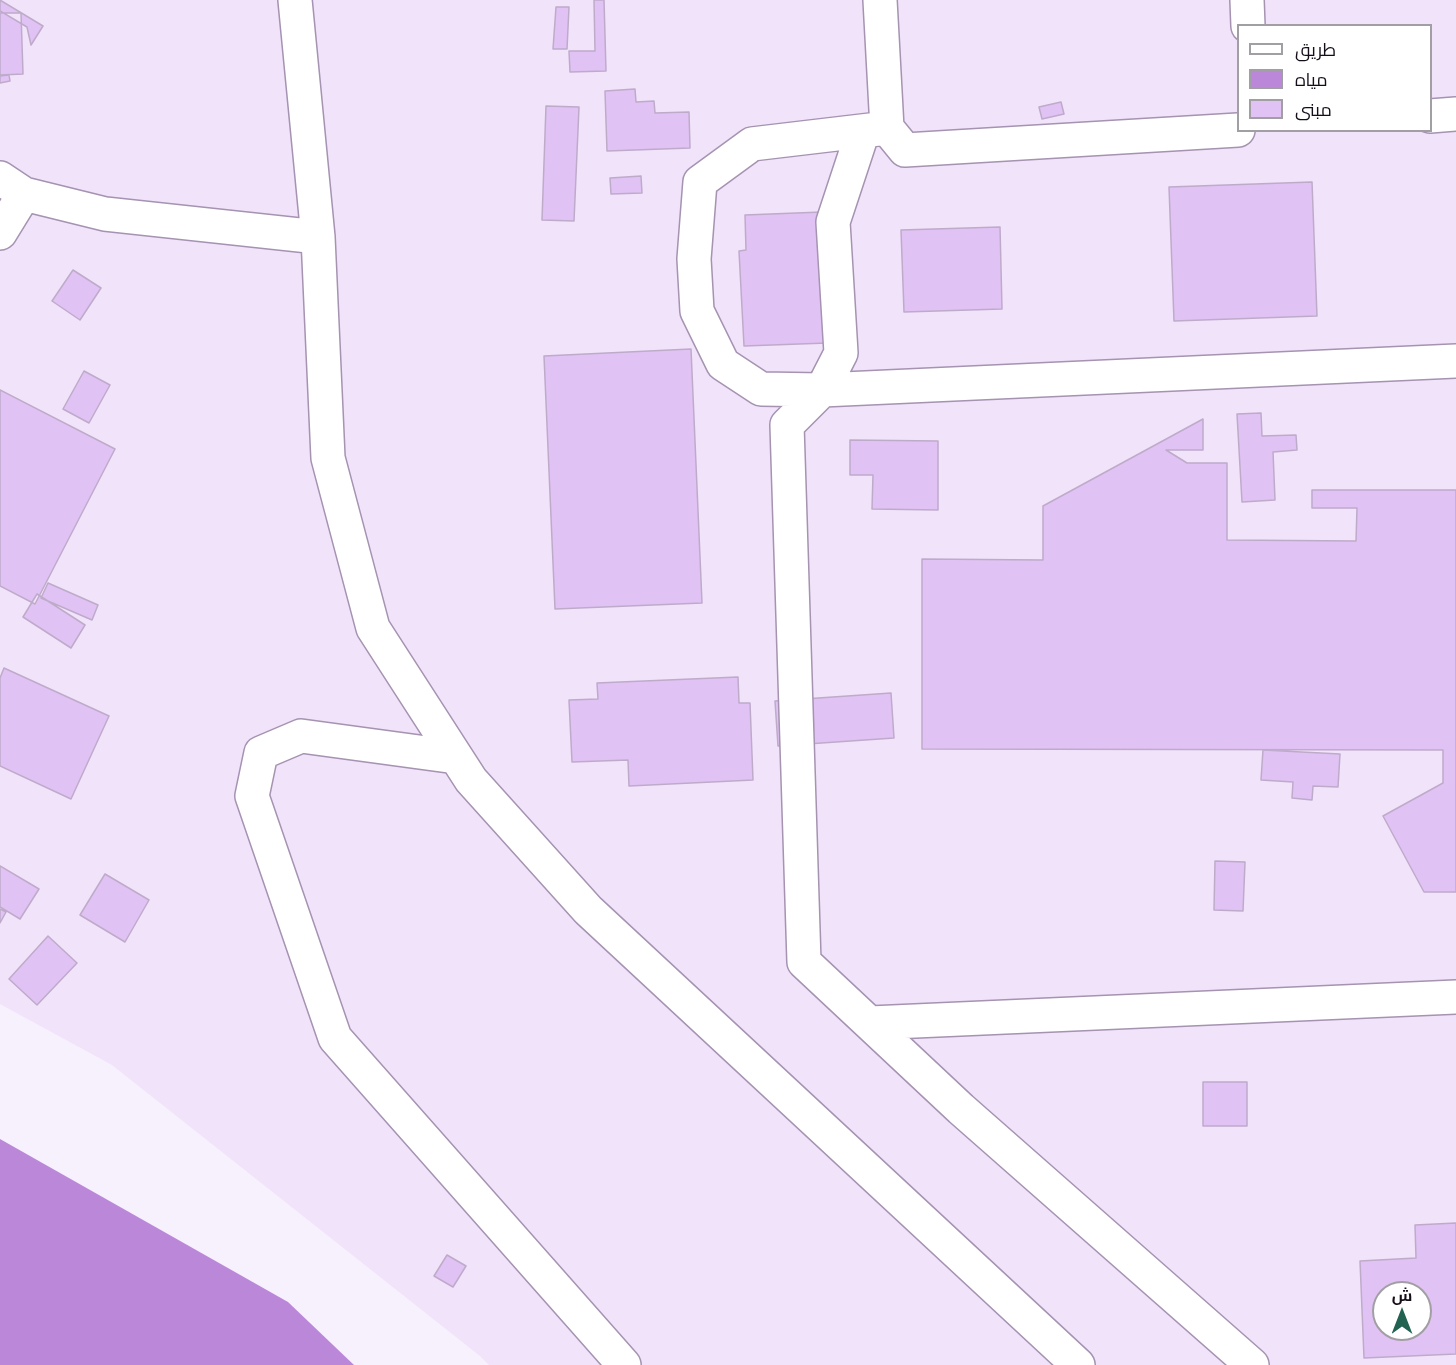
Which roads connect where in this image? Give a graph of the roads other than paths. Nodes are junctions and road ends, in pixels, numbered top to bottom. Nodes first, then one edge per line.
1 (295, 0) edge
2 (880, 0) edge
3 (1247, 0) edge
4 (1248, 24) edge
5 (1456, 114) edge
6 (1432, 116) edge
7 (875, 130) junction
8 (1237, 130) edge
9 (12, 187) edge
10 (0, 233) edge
11 (318, 237) junction
12 (1456, 361) edge
13 (822, 390) junction
14 (456, 757) junction
15 (1456, 996) edge
16 (870, 1023) junction
17 (624, 1365) edge
18 (1078, 1365) edge
19 (1252, 1365) edge

1 - 11 lane
2 - 7 lane
3 - 4 lane
5 - 6 lane
7 - 8 lane
7 - 13 lane
7 - 13 lane
9 - 10 lane
9 - 11 lane
11 - 14 lane
12 - 13 lane
13 - 16 lane
14 - 17 lane
14 - 18 lane
15 - 16 lane
16 - 19 lane

